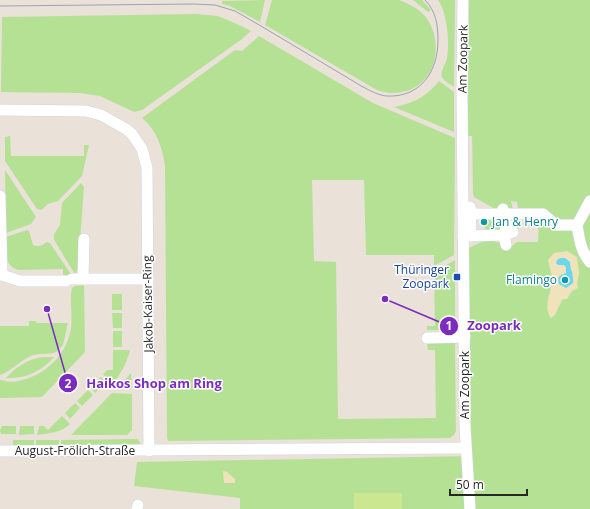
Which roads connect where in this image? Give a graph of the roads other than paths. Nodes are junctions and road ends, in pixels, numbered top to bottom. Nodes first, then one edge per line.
1 (464, 0) edge
2 (0, 110) edge
3 (470, 195) dead end
4 (0, 196) edge
5 (590, 200) edge
6 (507, 212) junction
7 (467, 214) junction
8 (577, 225) junction
9 (467, 236) junction
10 (84, 239) dead end
11 (590, 262) edge
12 (1, 275) edge
13 (148, 279) junction
14 (74, 280) junction
15 (465, 337) junction
16 (427, 338) dead end
17 (462, 448) junction
18 (0, 451) edge
19 (149, 451) junction
20 (470, 509) edge

1 - 7 street, Am Zoopark
2 - 13 street, Jakob-Kaiser-Ring
3 - 7 street, Am Zoopark
4 - 12 street
5 - 8 street
6 - 7 street
6 - 8 street
6 - 9 street
7 - 9 street, Am Zoopark
8 - 11 street
9 - 15 street, Am Zoopark
10 - 14 street
12 - 14 street
13 - 14 street
13 - 19 street, Jakob-Kaiser-Ring
15 - 16 street
15 - 17 street, Am Zoopark
17 - 19 street
17 - 20 street, Am Zoopark
18 - 19 street, August-Frölich-Straße

